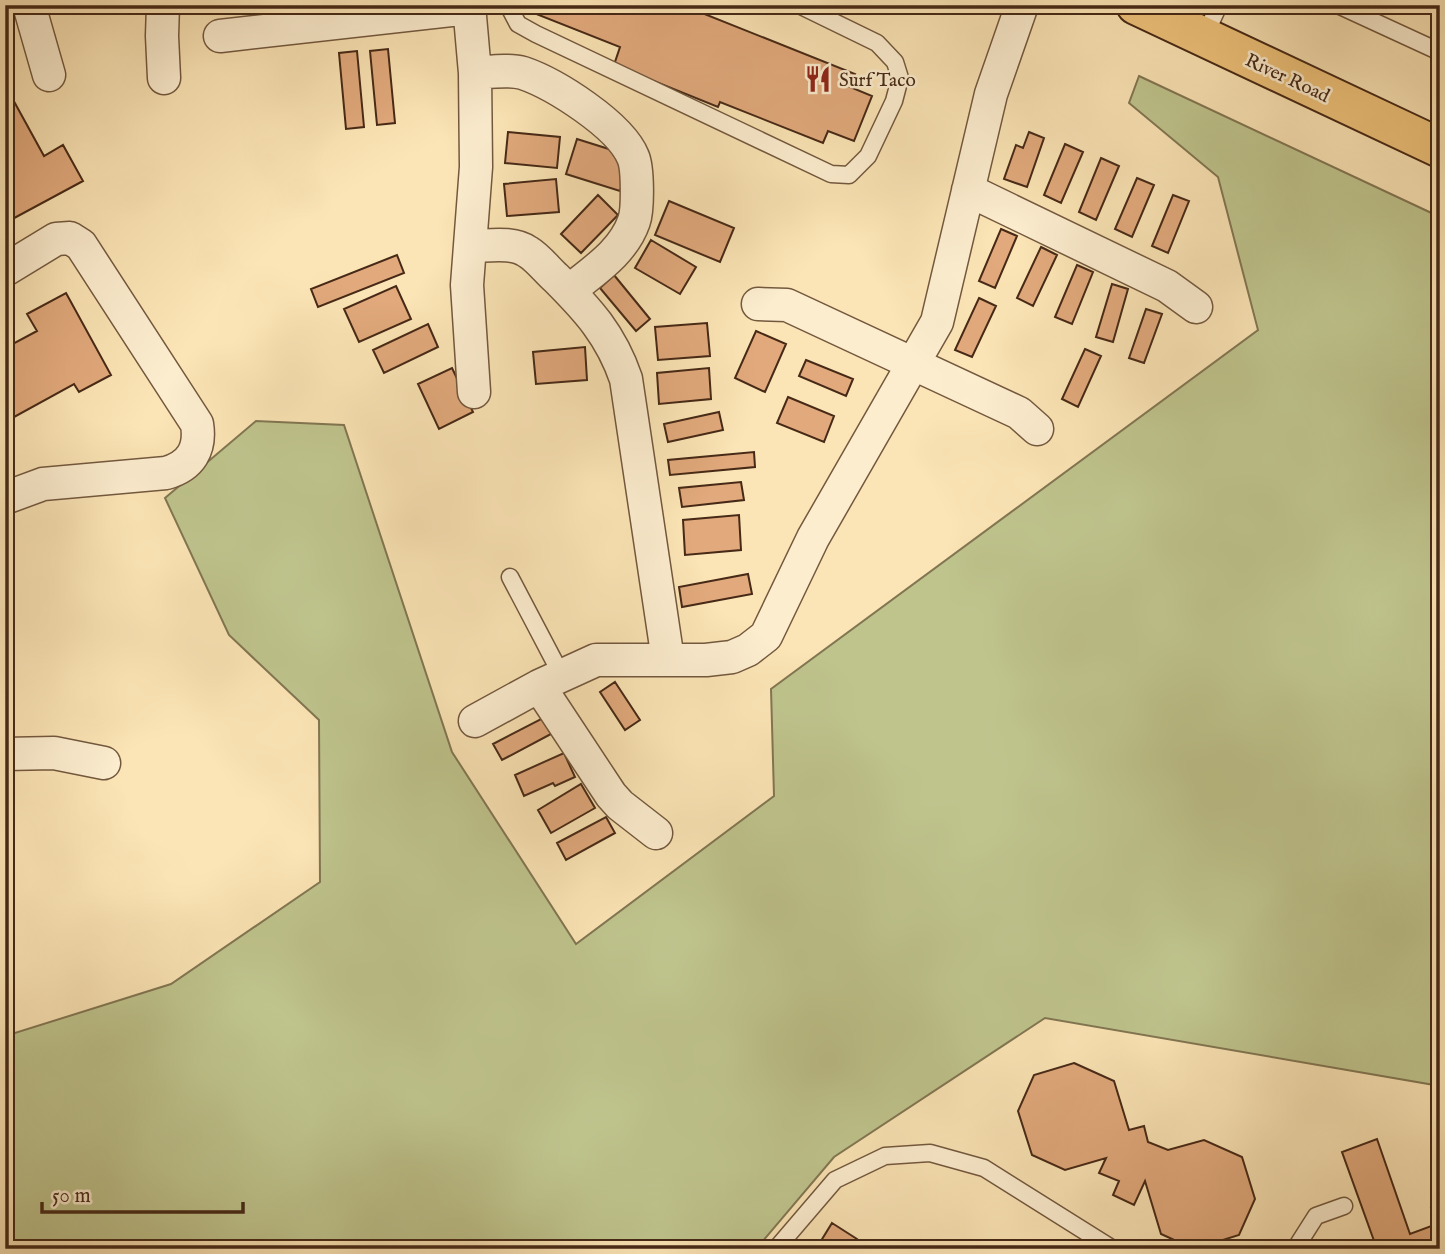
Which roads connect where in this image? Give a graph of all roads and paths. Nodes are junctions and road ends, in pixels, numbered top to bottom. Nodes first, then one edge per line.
1 (29, 5) edge
2 (163, 5) edge
3 (508, 5) edge
4 (799, 5) edge
5 (1022, 5) edge
6 (1136, 5) edge
7 (1338, 5) edge
8 (469, 7) edge
9 (1211, 21) edge
10 (220, 36) dead end
11 (1440, 52) edge
12 (475, 73) junction
13 (48, 75) dead end
14 (164, 78) dead end
15 (1440, 148) edge
16 (968, 190) junction
17 (470, 246) junction
18 (5, 270) edge
19 (569, 291) junction
20 (758, 304) dead end
21 (1196, 307) dead end
22 (915, 363) junction
23 (474, 392) dead end
24 (1037, 429) dead end
25 (5, 498) edge
26 (510, 577) dead end
27 (668, 660) junction
28 (550, 681) junction
29 (475, 721) dead end
30 (5, 754) edge
31 (104, 763) dead end
32 (656, 833) dead end
33 (1344, 1206) dead end
34 (776, 1249) edge
35 (1113, 1249) edge
36 (1294, 1249) edge

1 - 13 street
2 - 14 street
3 - 4 lane
5 - 16 street
6 - 9 highway, River Road
7 - 11 lane
8 - 10 street
8 - 12 street
9 - 15 highway, River Road
12 - 17 street
12 - 19 street
16 - 21 street
16 - 22 street
17 - 19 street
17 - 23 street
18 - 25 street
19 - 27 street
20 - 22 street
22 - 24 street
22 - 27 street
26 - 28 lane
27 - 28 street
28 - 29 street
28 - 32 street
30 - 31 street
33 - 36 lane
34 - 35 lane

